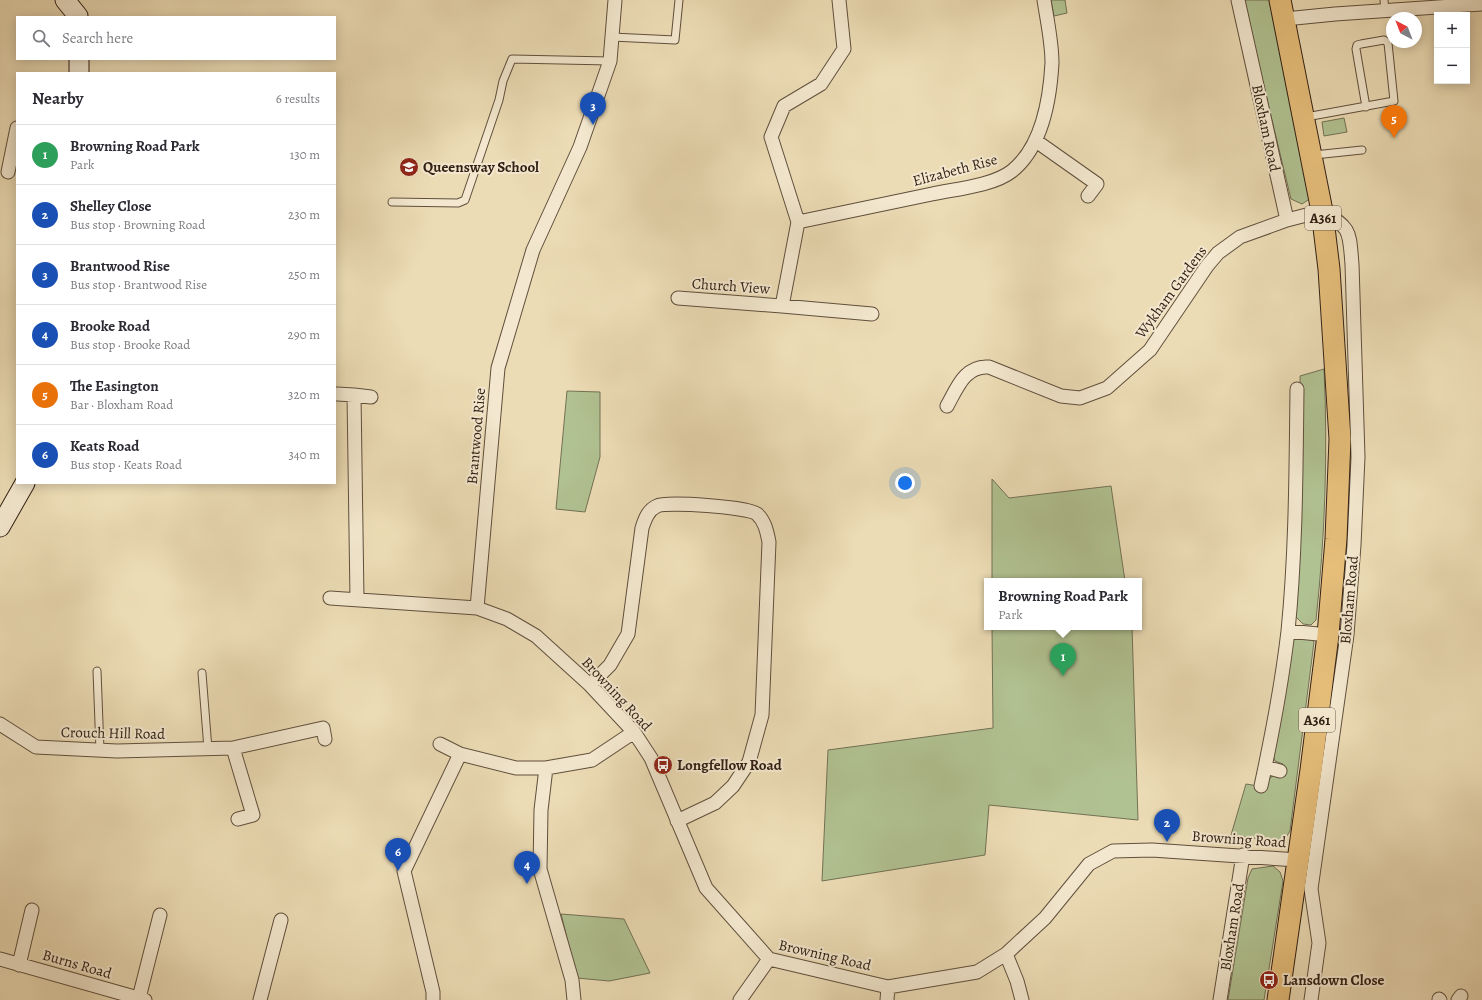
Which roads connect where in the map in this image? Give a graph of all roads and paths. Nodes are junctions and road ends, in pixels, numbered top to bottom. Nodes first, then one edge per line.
1 (65, 0) edge
2 (615, 0) edge
3 (679, 0) edge
4 (839, 0) edge
5 (1044, 0) edge
6 (1238, 0) edge
7 (1482, 4) edge
8 (1385, 6) edge
9 (1282, 10) edge
10 (80, 11) edge
11 (612, 37) junction
12 (79, 60) edge
13 (610, 61) junction
14 (79, 72) edge
15 (1366, 107) junction
16 (1304, 118) junction
17 (16, 133) edge
18 (1036, 141) junction
19 (1362, 150) dead end
20 (1312, 156) junction
21 (8, 172) dead end
22 (1088, 196) dead end
23 (392, 202) dead end
24 (1322, 211) junction
25 (1287, 220) junction
26 (798, 222) junction
27 (678, 298) dead end
28 (782, 306) junction
29 (872, 314) dead end
30 (1297, 389) dead end
31 (337, 394) dead end
32 (354, 395) junction
33 (371, 397) dead end
34 (947, 406) dead end
35 (23, 484) edge
36 (0, 527) edge
37 (330, 598) dead end
38 (357, 599) junction
39 (477, 608) junction
40 (1288, 631) junction
41 (1328, 635) junction
42 (97, 671) dead end
43 (202, 673) dead end
44 (590, 685) junction
45 (0, 724) edge
46 (634, 732) junction
47 (324, 739) dead end
48 (440, 744) dead end
49 (232, 748) junction
50 (208, 749) junction
51 (100, 750) junction
52 (460, 754) junction
53 (1265, 767) junction
54 (546, 768) junction
55 (1280, 771) dead end
56 (1261, 786) dead end
57 (238, 819) dead end
58 (677, 821) junction
59 (1243, 855) junction
60 (1298, 860) junction
61 (32, 910) dead end
62 (160, 915) dead end
63 (281, 920) dead end
64 (1006, 954) junction
65 (0, 958) edge
66 (769, 959) junction
67 (19, 965) junction
68 (888, 987) junction
69 (142, 999) edge
70 (260, 1000) edge
71 (433, 1000) edge
72 (574, 1000) edge
73 (740, 1000) edge
74 (887, 1000) edge
75 (1022, 1000) edge
76 (1220, 1000) edge
77 (1278, 1000) edge
78 (1311, 1000) edge

1 - 10 main road
2 - 11 street, Brantwood Rise
3 - 11 lane
4 - 26 street, Church View
5 - 18 street, Elizabeth Rise
6 - 25 street, Bloxham Road
7 - 8 street
8 - 9 street
9 - 16 main road, Bloxham Road / A361
11 - 13 street, Brantwood Rise
12 - 14 main road
13 - 23 lane
13 - 39 street, Brantwood Rise
15 - 15 lane
15 - 16 lane
16 - 20 main road, Bloxham Road / A361
17 - 21 street
18 - 22 street
18 - 26 street, Elizabeth Rise
19 - 20 lane
20 - 24 main road, Bloxham Road / A361
24 - 25 street
24 - 41 main road, Bloxham Road / A361
24 - 78 street, Bloxham Road
25 - 34 street, Wykham Gardens
26 - 28 street, Church View
27 - 28 street, Church View
28 - 29 street, Church View
30 - 40 street
31 - 32 street
32 - 33 street
32 - 38 street
35 - 36 main road
37 - 38 street, Browning Road
38 - 39 street, Browning Road
39 - 44 street, Browning Road
40 - 41 street, Bloxham Road
40 - 53 street
41 - 60 main road, Bloxham Road / A361
42 - 51 lane
43 - 50 lane
44 - 46 street, Browning Road
44 - 58 street
45 - 51 street, Crouch Hill Road
46 - 54 street
46 - 58 street, Browning Road
47 - 49 street, Crouch Hill Road
48 - 52 street
49 - 50 street, Crouch Hill Road
49 - 57 street
50 - 51 street, Crouch Hill Road
52 - 54 street
52 - 71 street
53 - 55 street
53 - 56 street
54 - 72 street
58 - 66 street, Browning Road
59 - 60 street, Browning Road
59 - 64 street, Browning Road
59 - 76 street, Bloxham Road
60 - 77 main road, Bloxham Road / A361
61 - 67 street
62 - 69 street
63 - 70 street
64 - 68 street, Browning Road
64 - 75 street
65 - 67 street, Burns Road
66 - 68 street, Browning Road
66 - 73 street
67 - 69 street, Burns Road
68 - 74 street

